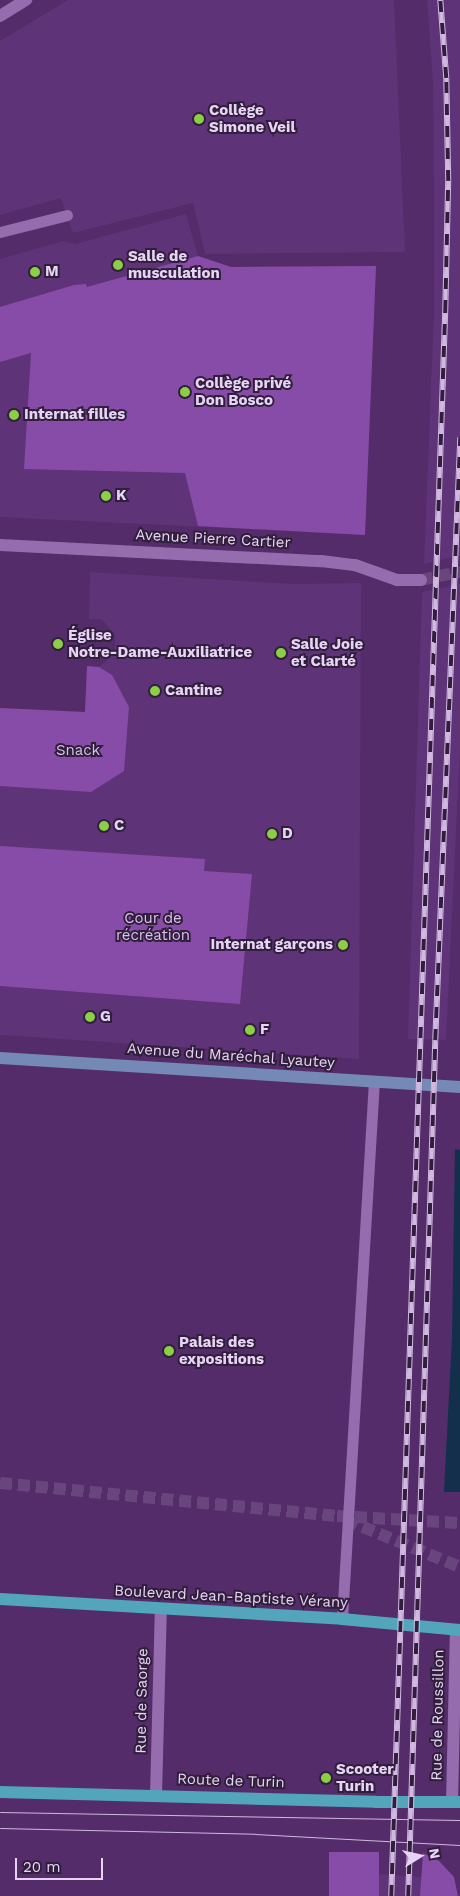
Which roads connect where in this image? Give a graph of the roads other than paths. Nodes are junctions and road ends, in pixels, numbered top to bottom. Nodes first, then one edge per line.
1 (26, 0) edge
2 (0, 16) edge
3 (67, 215) dead end
4 (0, 232) edge
5 (0, 545) edge
6 (421, 580) tunnel mouth
7 (0, 1058) edge
8 (374, 1081) junction
9 (460, 1087) edge
10 (0, 1599) edge
11 (161, 1609) junction
12 (342, 1620) junction
13 (458, 1630) edge
14 (0, 1792) edge
15 (156, 1794) junction
16 (456, 1802) edge

1 - 2 street
3 - 4 lane
5 - 6 street, Avenue Pierre Cartier
7 - 8 main road, Avenue du Maréchal Lyautey
8 - 9 main road, Avenue du Maréchal Lyautey
8 - 12 lane
10 - 11 main road, Boulevard Jean-Baptiste Vérany
11 - 12 main road, Boulevard Jean-Baptiste Vérany
11 - 15 street, Rue de Saorge
12 - 13 main road, Boulevard Jean-Baptiste Vérany
13 - 16 street, Rue de Roussillon
14 - 15 main road, Route de Turin
15 - 16 main road, Route de Turin

